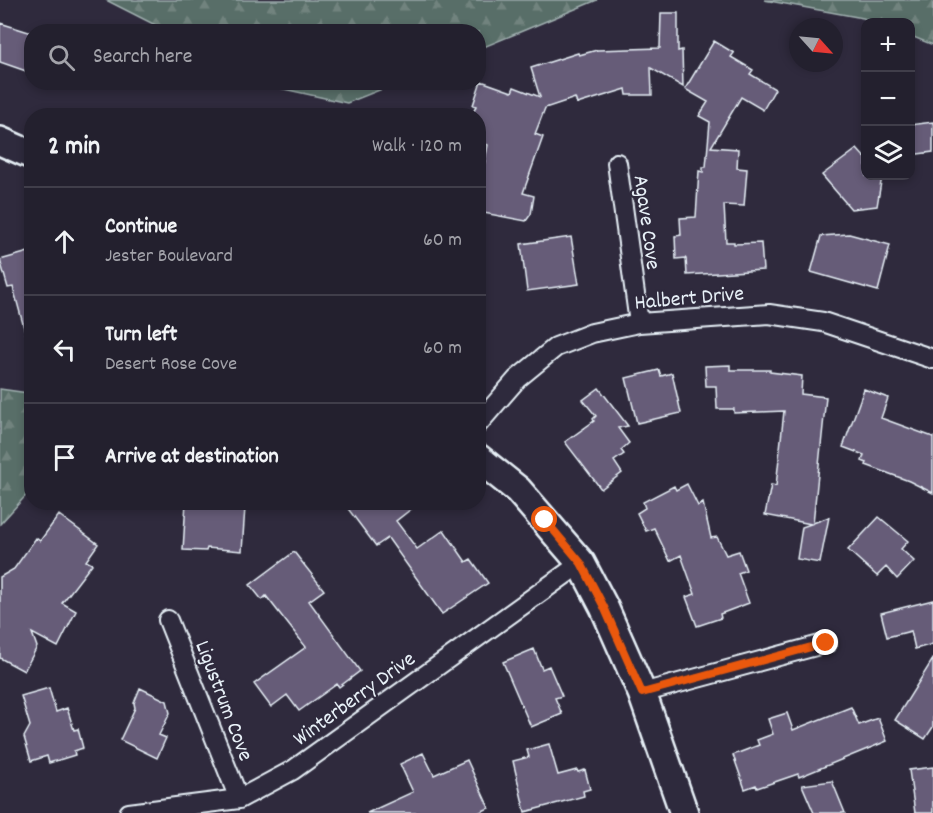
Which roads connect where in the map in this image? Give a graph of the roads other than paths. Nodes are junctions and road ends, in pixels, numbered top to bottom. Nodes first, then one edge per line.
1 (0, 141) edge
2 (24, 152) edge
3 (617, 163) dead end
4 (639, 323) junction
5 (933, 359) edge
6 (486, 415) edge
7 (486, 464) edge
8 (581, 563) junction
9 (168, 620) dead end
10 (826, 643) dead end
11 (642, 693) junction
12 (239, 799) junction
13 (129, 813) edge
14 (684, 813) edge

1 - 2 street
3 - 4 street, Agave Cove
4 - 5 street, Halbert Drive
4 - 6 street, Halbert Drive
7 - 8 street
8 - 11 street
8 - 12 street, Winterberry Drive
9 - 12 street, Ligustrum Cove
10 - 11 street
11 - 14 street
12 - 13 street, Winterberry Drive

